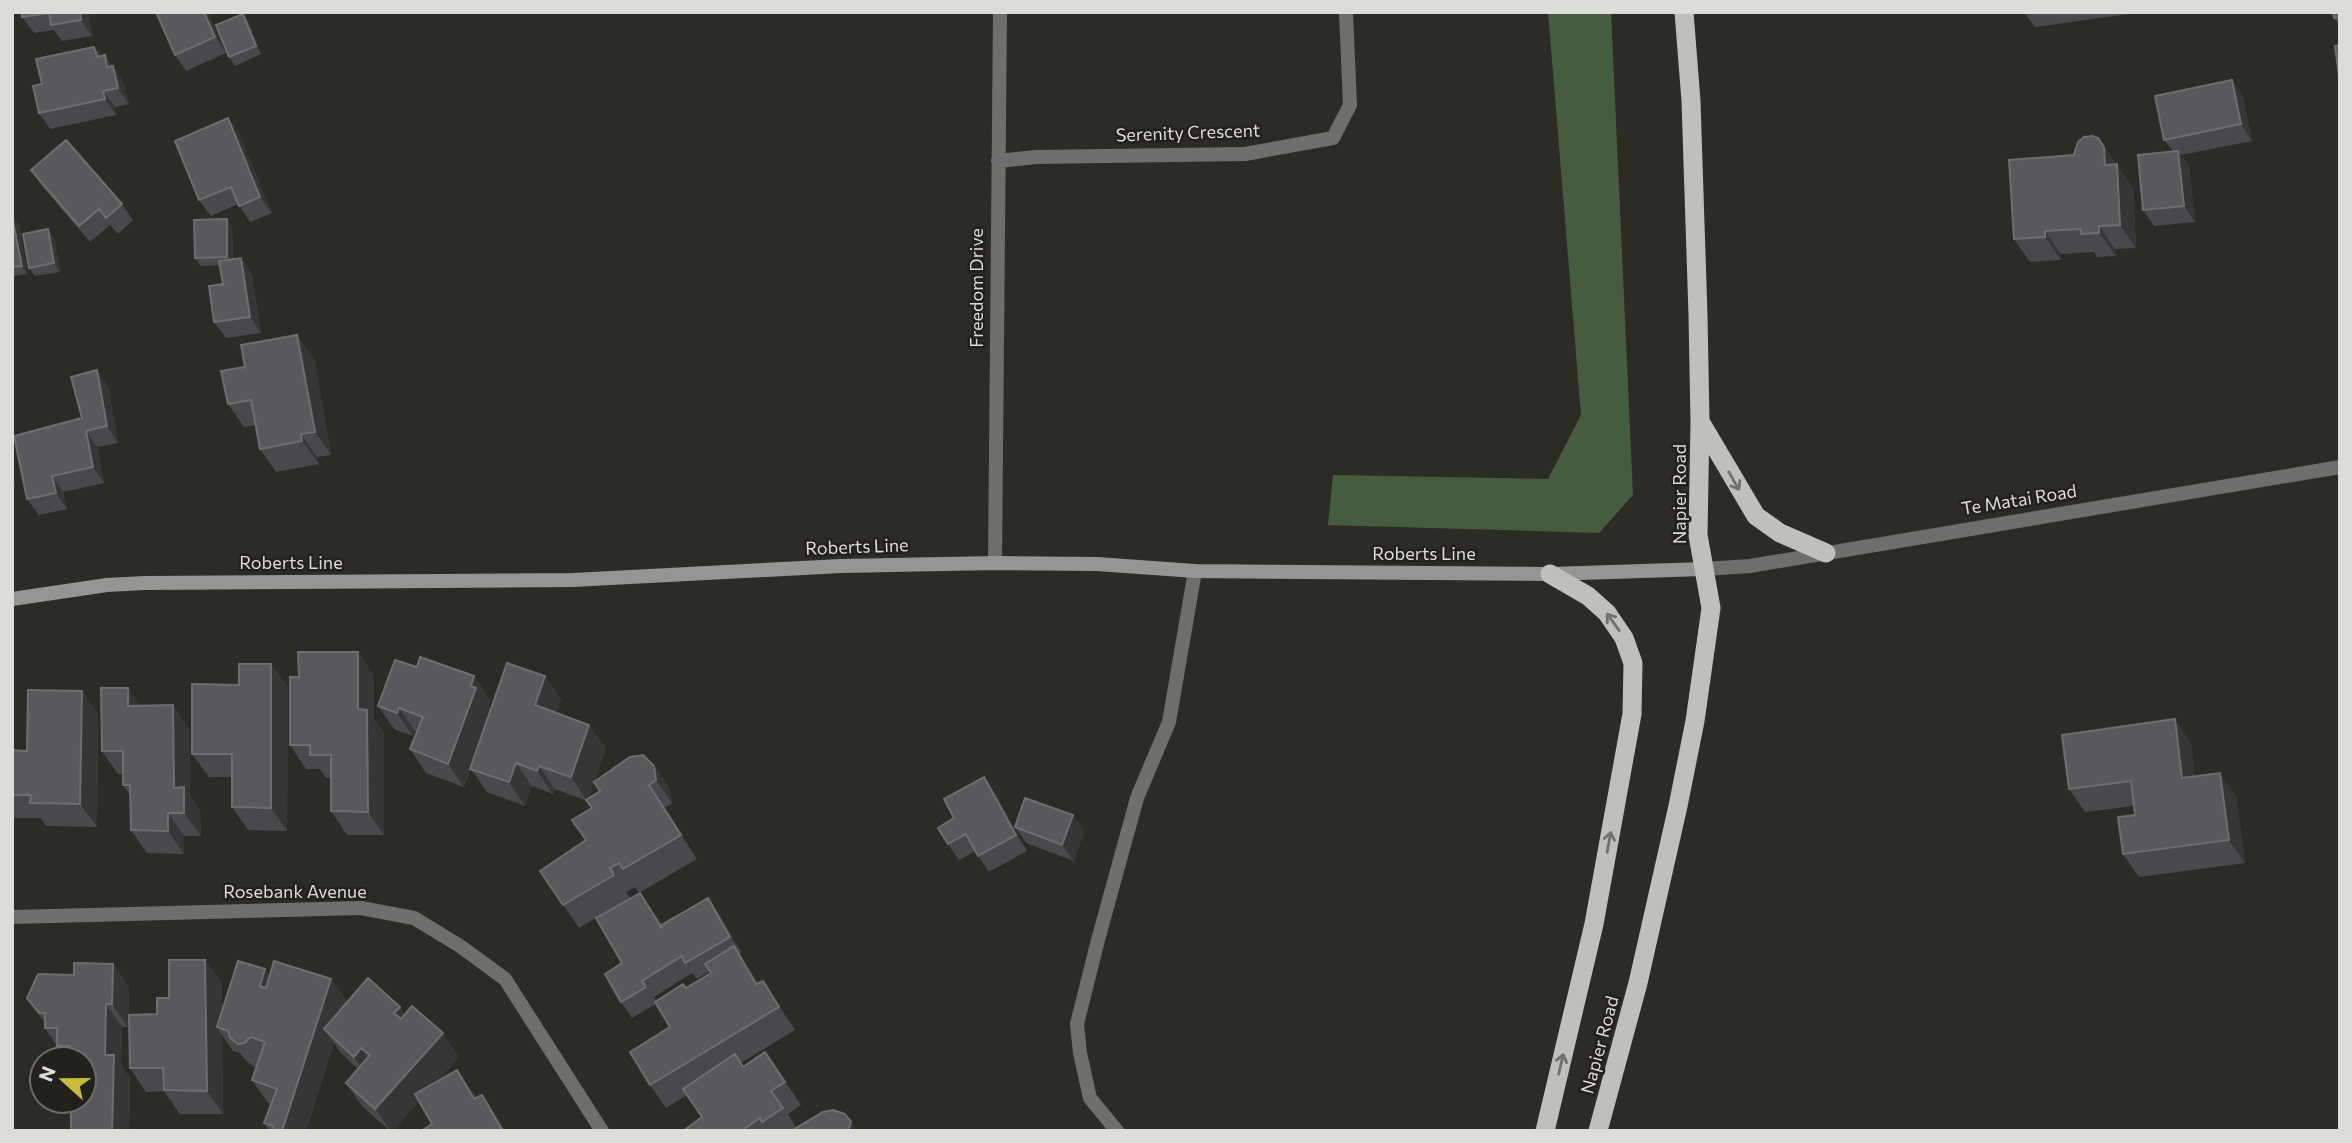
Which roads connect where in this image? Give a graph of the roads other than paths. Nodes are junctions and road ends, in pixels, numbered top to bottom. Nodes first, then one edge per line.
1 (1000, 12) edge
2 (1346, 12) edge
3 (1684, 12) edge
4 (998, 161) junction
5 (1700, 422) junction
6 (2340, 467) edge
7 (1826, 553) junction
8 (995, 563) junction
9 (1704, 569) junction
10 (1195, 571) junction
11 (1550, 574) junction
12 (12, 599) edge
13 (12, 916) edge
14 (602, 1131) edge
15 (1116, 1131) edge
16 (1545, 1131) edge
17 (1598, 1131) edge

1 - 4 street, Freedom Drive
2 - 4 street, Serenity Crescent
3 - 5 highway, Napier Road
4 - 8 street, Freedom Drive
5 -> 7 highway
5 - 9 highway, Napier Road
6 - 7 street, Te Matai Road
7 - 9 street, Te Matai Road
8 - 10 main road, Roberts Line
8 - 12 main road, Roberts Line
9 - 11 main road, Roberts Line
9 - 17 highway, Napier Road
10 - 11 main road, Roberts Line
10 - 15 street
16 -> 11 highway
13 - 14 street, Rosebank Avenue

